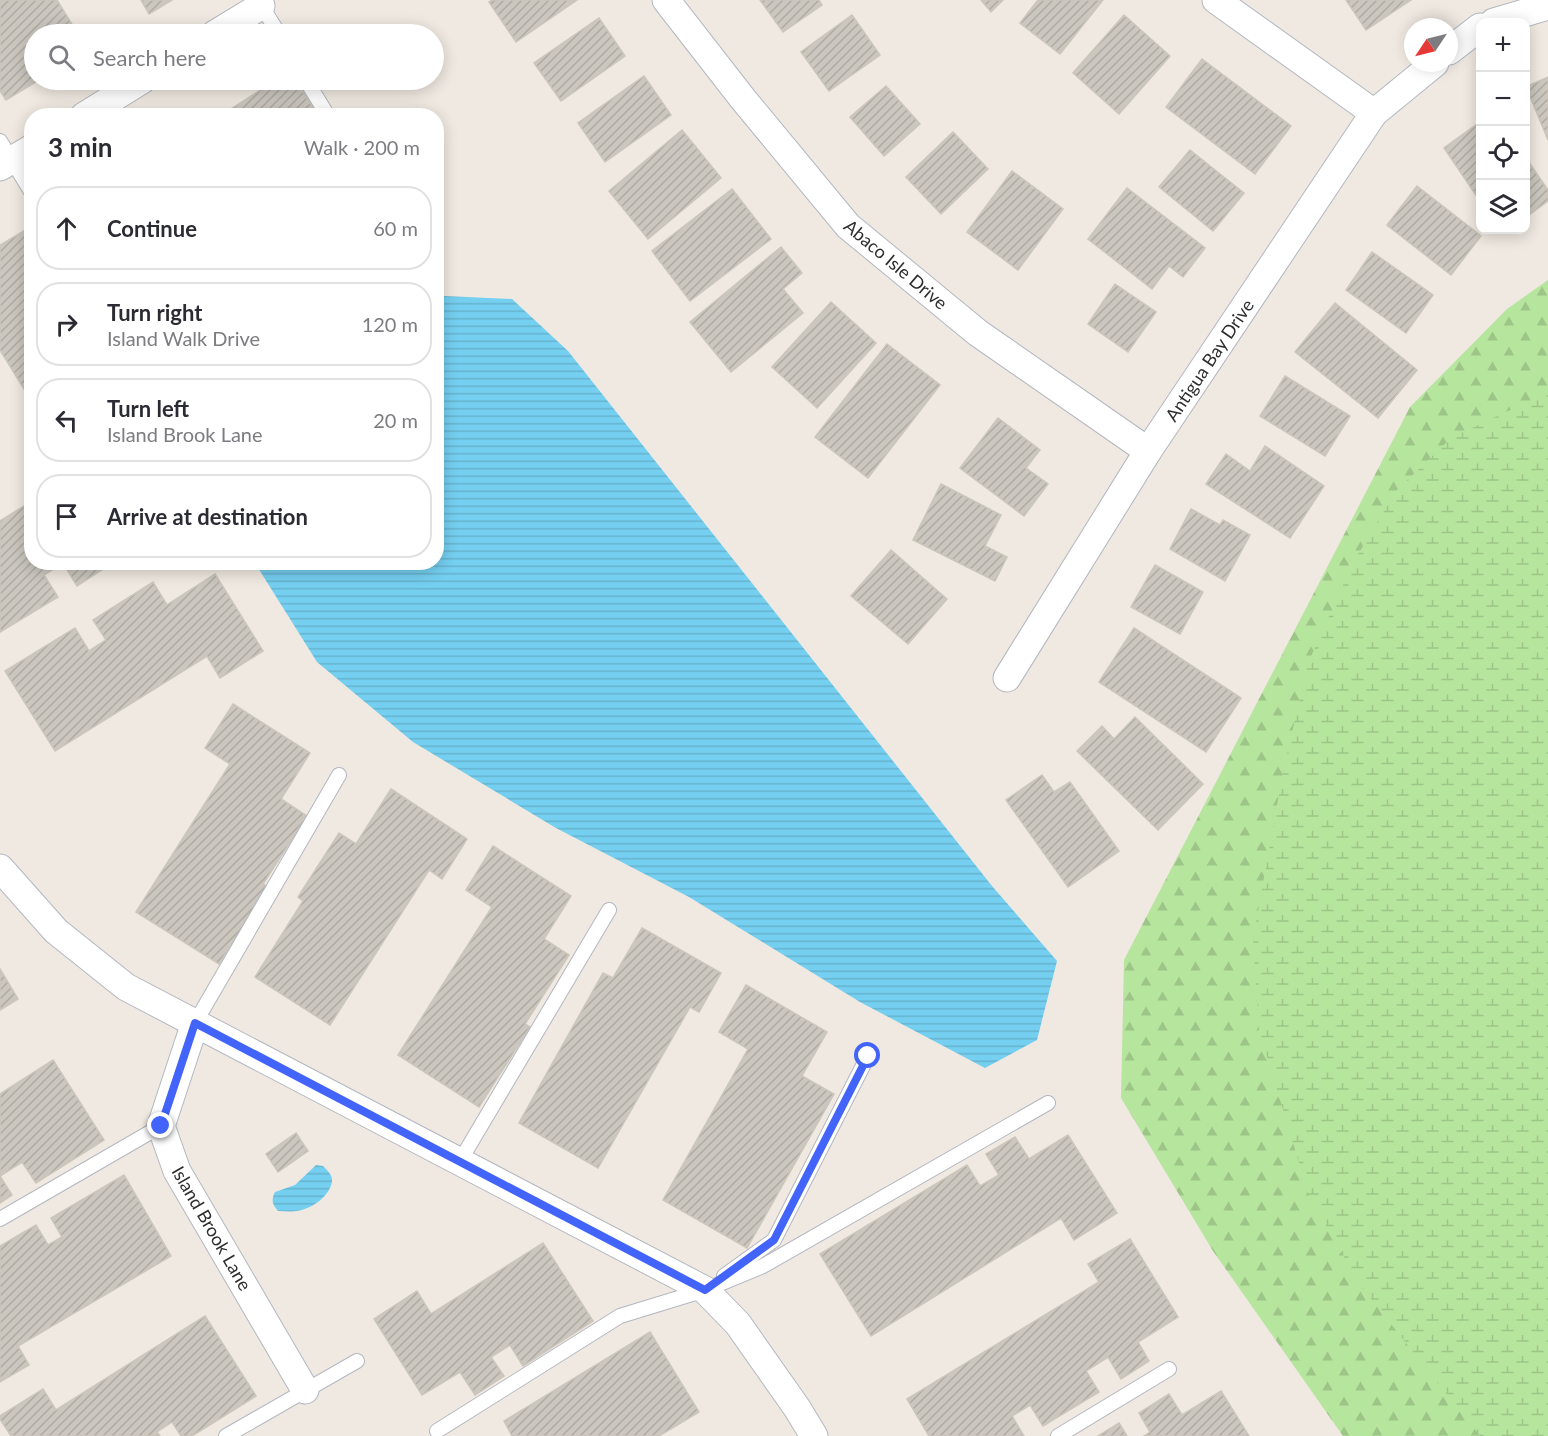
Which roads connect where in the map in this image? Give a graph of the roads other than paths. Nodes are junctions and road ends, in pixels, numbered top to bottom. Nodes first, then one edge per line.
1 (666, 0) edge
2 (1216, 0) edge
3 (260, 3) edge
4 (1548, 6) edge
5 (1508, 18) edge
6 (230, 24) edge
7 (273, 24) edge
8 (1476, 30) edge
9 (1458, 44) edge
10 (1424, 72) edge
11 (126, 90) edge
12 (312, 90) edge
13 (97, 108) edge
14 (323, 108) edge
15 (1374, 113) junction
16 (11, 154) edge
17 (24, 178) edge
18 (1148, 451) junction
19 (1007, 678) dead end
20 (339, 775) dead end
21 (1, 873) edge
22 (609, 910) dead end
23 (195, 1023) junction
24 (868, 1056) dead end
25 (1048, 1103) dead end
26 (161, 1126) junction
27 (460, 1161) junction
28 (0, 1219) edge
29 (705, 1290) junction
30 (357, 1361) dead end
31 (1169, 1369) dead end
32 (305, 1390) junction
33 (437, 1431) dead end
34 (226, 1436) edge
35 (814, 1436) edge
36 (1058, 1436) edge

1 - 18 street, Abaco Isle Drive
2 - 15 street
3 - 6 street
3 - 7 lane
4 - 5 street
8 - 9 street
10 - 15 street, Antigua Bay Drive
11 - 13 street
12 - 14 lane
15 - 18 street, Antigua Bay Drive
16 - 17 lane
18 - 19 street, Antigua Bay Drive
20 - 23 lane
21 - 23 street
22 - 27 lane
23 - 26 street
23 - 27 street
24 - 29 lane
25 - 29 lane
26 - 28 lane
26 - 32 street, Island Brook Lane
27 - 29 street
29 - 33 lane
29 - 35 street
30 - 32 lane
31 - 36 lane
32 - 34 lane

